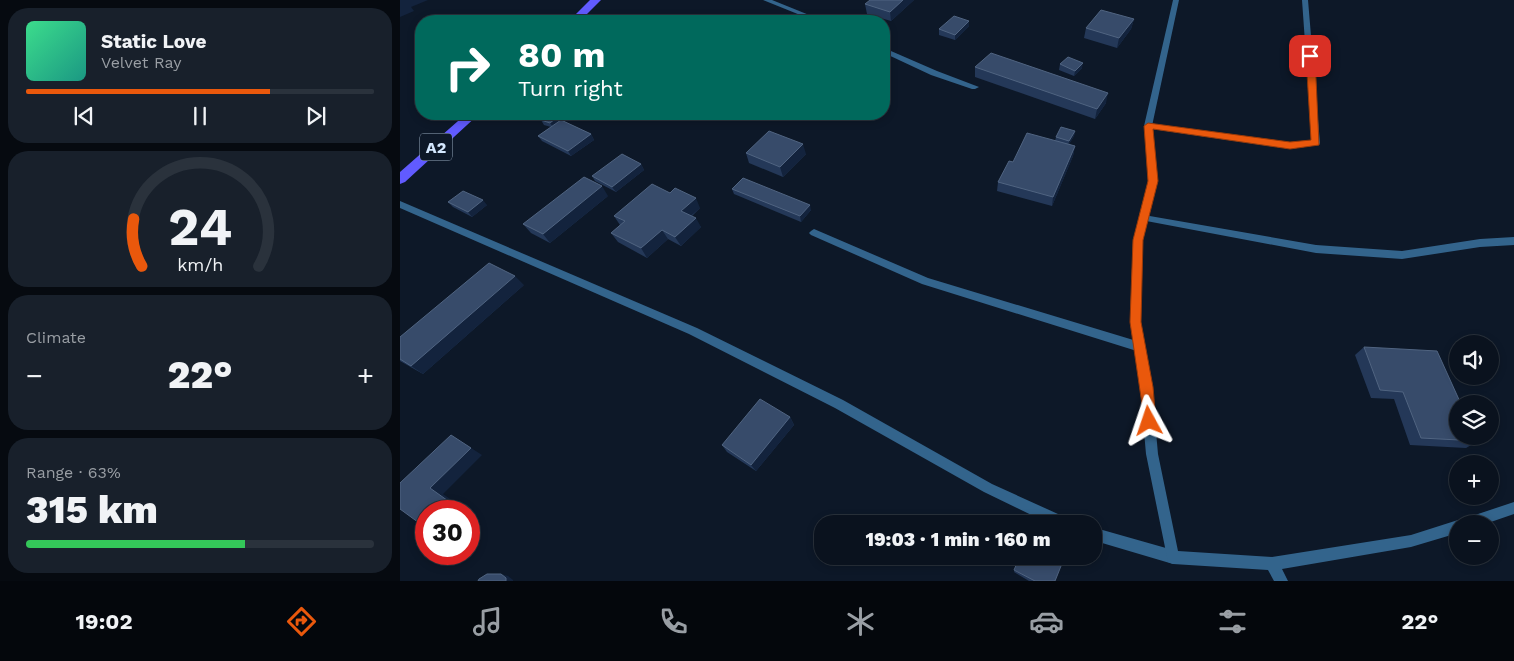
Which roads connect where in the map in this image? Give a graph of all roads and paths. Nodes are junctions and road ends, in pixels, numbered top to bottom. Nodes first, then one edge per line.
1 (596, 0) edge
2 (766, 0) edge
3 (1176, 0) edge
4 (1305, 0) edge
5 (580, 15) edge
6 (805, 15) edge
7 (890, 53) edge
8 (975, 87) dead end
9 (466, 120) edge
10 (1148, 126) junction
11 (400, 179) edge
12 (400, 204) edge
13 (1144, 218) junction
14 (814, 233) dead end
15 (1514, 241) edge
16 (1140, 347) junction
17 (1514, 508) edge
18 (1045, 515) edge
19 (1492, 515) edge
20 (1449, 529) edge
21 (1102, 536) edge
22 (1173, 557) junction
23 (1272, 564) junction
24 (1280, 581) edge

1 - 5 main road
2 - 6 street
3 - 10 street
4 - 10 street
7 - 8 street
9 - 11 main road, A2
10 - 13 street
12 - 18 street
13 - 15 street
13 - 16 street
14 - 16 street
16 - 22 street
17 - 19 street
20 - 23 street
21 - 22 street
22 - 23 street
23 - 24 street

